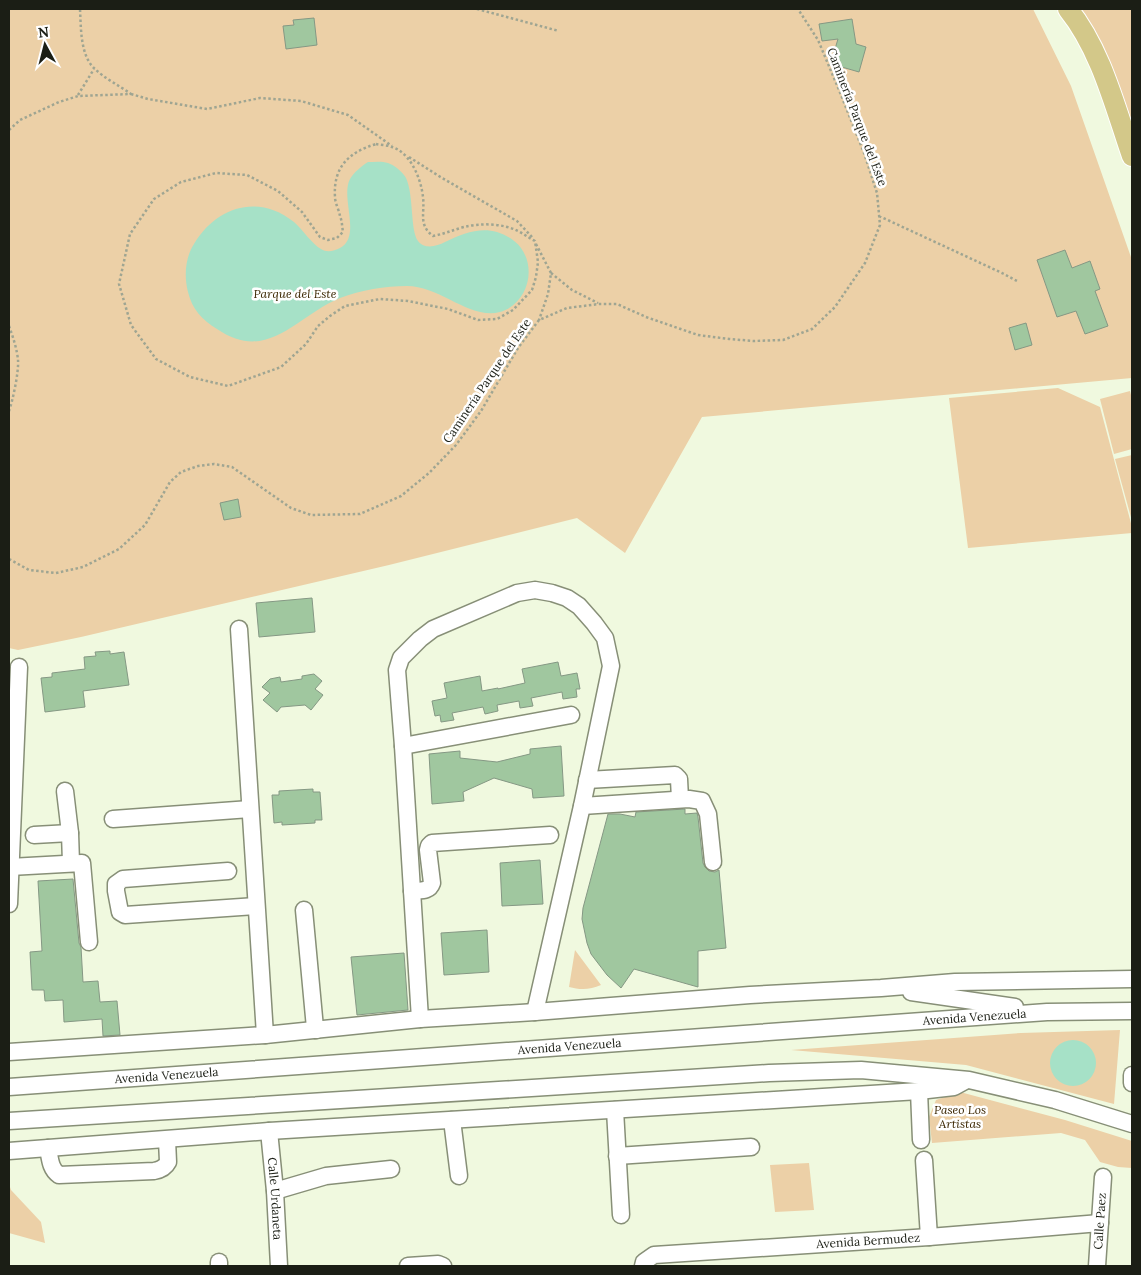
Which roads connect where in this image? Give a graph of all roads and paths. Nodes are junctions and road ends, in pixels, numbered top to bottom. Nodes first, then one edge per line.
1 (80, 9) edge
2 (477, 9) edge
3 (798, 9) edge
4 (1068, 9) edge
5 (559, 31) dead end
6 (94, 69) junction
7 (131, 94) junction
8 (78, 96) junction
9 (9, 130) edge
10 (393, 147) junction
11 (1132, 156) edge
12 (879, 216) junction
13 (535, 241) junction
14 (551, 273) junction
15 (1017, 281) dead end
16 (599, 304) junction
17 (539, 320) junction
18 (9, 326) edge
19 (9, 411) edge
20 (9, 559) edge
21 (240, 629) dead end
22 (19, 667) dead end
23 (571, 714) dead end
24 (403, 746) junction
25 (588, 780) junction
26 (65, 791) dead end
27 (680, 799) junction
28 (582, 806) junction
29 (250, 809) junction
30 (113, 819) dead end
31 (70, 833) junction
32 (34, 835) dead end
33 (550, 835) dead end
34 (713, 862) dead end
35 (71, 863) junction
36 (10, 867) junction
37 (228, 871) dead end
38 (412, 891) junction
39 (9, 904) edge
40 (256, 906) junction
41 (304, 910) dead end
42 (89, 942) dead end
43 (1132, 979) edge
44 (881, 988) junction
45 (1132, 1011) edge
46 (535, 1012) junction
47 (1047, 1012) junction
48 (420, 1019) junction
49 (316, 1030) junction
50 (265, 1035) junction
51 (9, 1052) edge
52 (1132, 1075) edge
53 (969, 1080) junction
54 (1132, 1083) edge
55 (9, 1087) edge
56 (919, 1091) junction
57 (615, 1110) junction
58 (452, 1120) junction
59 (9, 1121) edge
60 (1132, 1124) edge
61 (269, 1131) junction
62 (168, 1140) junction
63 (921, 1140) dead end
64 (751, 1147) dead end
65 (48, 1148) junction
66 (9, 1151) edge
67 (617, 1156) junction
68 (924, 1160) dead end
69 (391, 1169) dead end
70 (459, 1176) dead end
71 (1103, 1177) dead end
72 (275, 1191) junction
73 (621, 1215) dead end
74 (1100, 1223) junction
75 (929, 1237) junction
76 (279, 1266) edge
77 (408, 1266) edge
78 (443, 1266) edge
79 (643, 1266) edge
80 (1098, 1266) edge

1 - 6 path
2 - 5 path
3 - 12 path, Caminería Parque del Este
4 - 11 main road
6 - 7 path
6 - 8 path
7 - 8 path
7 - 10 path
8 - 9 path
10 - 13 path
10 - 13 path
10 - 13 path
12 - 15 path
12 - 16 path, Caminería Parque del Este
13 - 14 path
14 - 16 path
14 - 17 path
16 - 17 path, Caminería Parque del Este
17 - 20 path, Caminería Parque del Este
18 - 19 path
21 - 29 street
22 - 36 street
23 - 24 street
24 - 25 street
24 - 38 street
25 - 27 street
25 - 28 street
26 - 31 street
27 - 28 street
27 - 34 street
28 - 46 street
29 - 30 street
29 - 40 street
31 - 32 street
31 - 35 street
33 - 38 street
35 - 36 street
35 - 42 street
36 - 39 street
37 - 40 street
38 - 48 street
40 - 50 street
41 - 49 street
43 - 44 street
44 - 46 street
44 - 47 street
45 - 47 street, Avenida Venezuela
46 - 48 street
47 - 55 street, Avenida Venezuela
48 - 49 street
49 - 50 street
50 - 51 street
52 - 54 street
53 - 56 street
53 - 59 street
53 - 60 street
56 - 57 street
56 - 63 street
57 - 58 street
57 - 67 street
58 - 61 street
58 - 70 street
61 - 62 street
61 - 72 street, Calle Urdaneta
62 - 65 street
62 - 65 street
64 - 67 street
65 - 66 street
67 - 73 street
68 - 75 street
69 - 72 street
71 - 74 street, Calle Paez
72 - 76 street, Calle Urdaneta
74 - 75 street, Avenida Bermudez
74 - 80 street, Calle Paez
75 - 79 street, Avenida Bermudez
77 - 78 street

